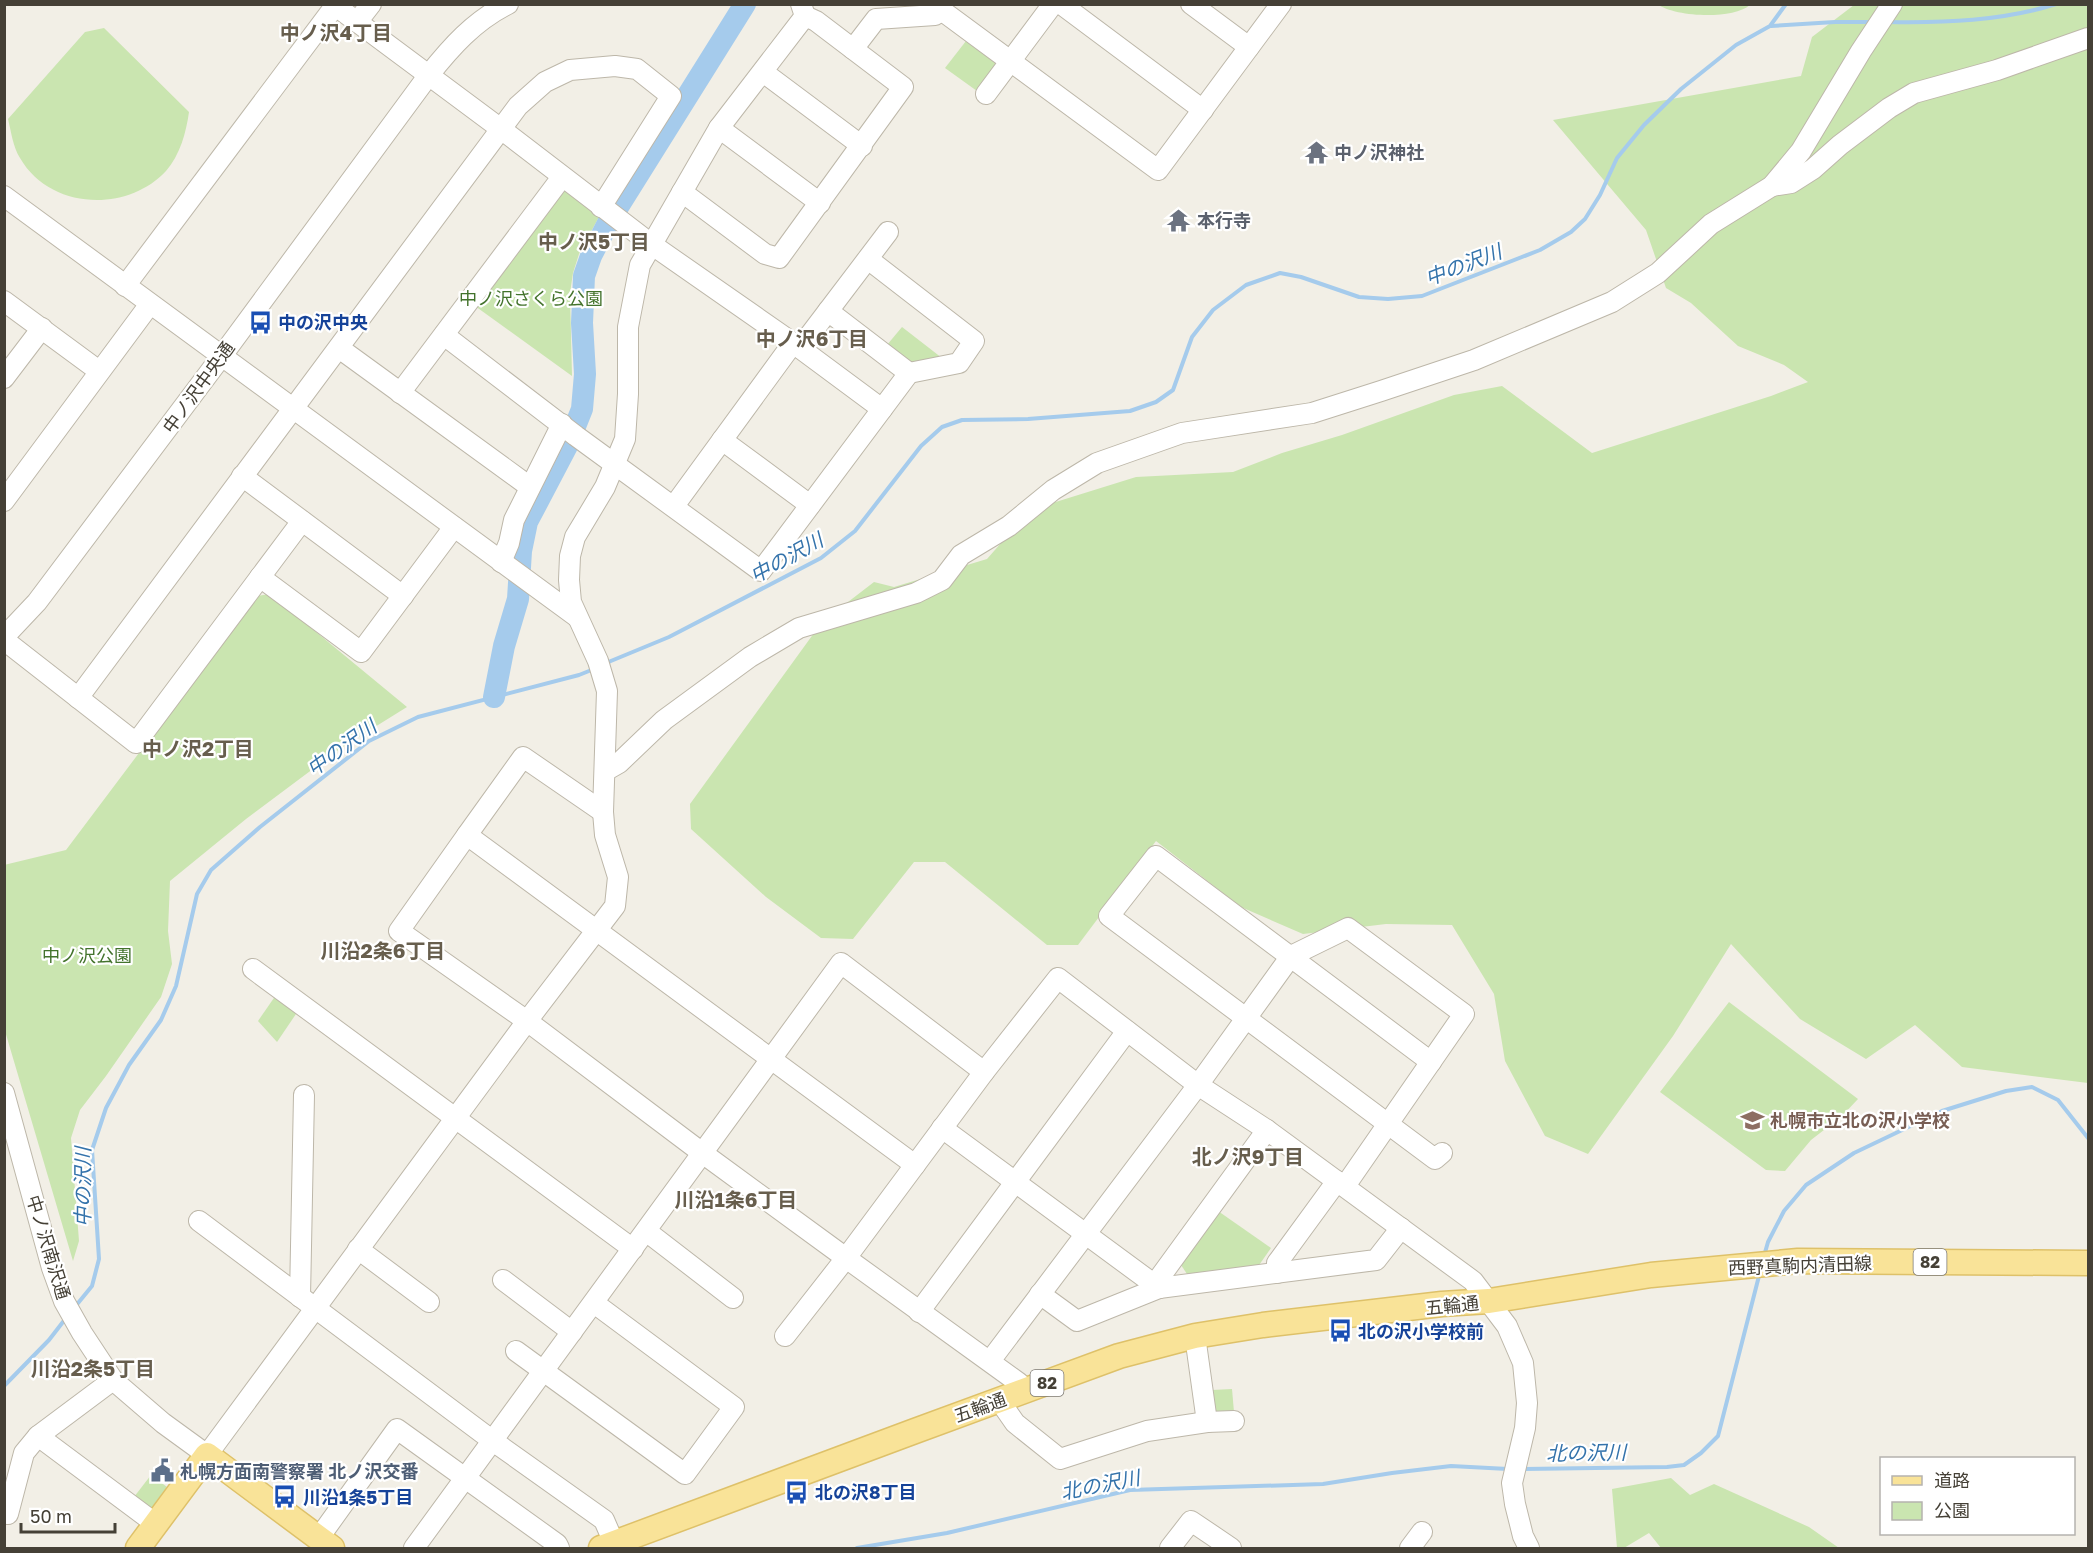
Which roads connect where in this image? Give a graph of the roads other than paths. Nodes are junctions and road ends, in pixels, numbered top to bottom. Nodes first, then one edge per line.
1 (371, 4) edge
2 (508, 4) edge
3 (1053, 4) edge
4 (1061, 4) edge
5 (1191, 4) edge
6 (1281, 4) edge
7 (1892, 4) edge
8 (334, 5) edge
9 (937, 7) edge
10 (803, 10) edge
11 (357, 22) junction
12 (2088, 38) edge
13 (1250, 47) junction
14 (853, 49) junction
15 (1011, 62) junction
16 (763, 72) junction
17 (428, 76) junction
18 (986, 94) dead end
19 (1203, 110) junction
20 (719, 128) junction
21 (501, 129) junction
22 (862, 146) junction
23 (562, 177) junction
24 (1772, 186) junction
25 (682, 192) junction
26 (4, 196) edge
27 (819, 203) junction
28 (603, 208) junction
29 (888, 232) dead end
30 (651, 244) junction
31 (868, 259) junction
32 (125, 286) junction
33 (4, 301) edge
34 (150, 304) junction
35 (828, 311) junction
36 (42, 328) junction
37 (444, 335) junction
38 (797, 346) junction
39 (339, 348) junction
40 (222, 357) junction
41 (99, 371) junction
42 (909, 373) junction
43 (4, 378) edge
44 (400, 393) junction
45 (292, 409) junction
46 (882, 409) junction
47 (569, 429) junction
48 (722, 440) junction
49 (615, 462) junction
50 (242, 476) junction
51 (530, 487) junction
52 (4, 501) edge
53 (810, 505) junction
54 (674, 506) junction
55 (302, 521) junction
56 (454, 527) junction
57 (505, 564) junction
58 (260, 577) junction
59 (403, 596) junction
60 (577, 617) junction
61 (4, 639) edge
62 (78, 698) junction
63 (605, 771) junction
64 (603, 812) junction
65 (467, 835) junction
66 (595, 931) junction
67 (1291, 956) junction
68 (253, 969) dead end
69 (1246, 1017) junction
70 (527, 1021) junction
71 (1127, 1031) junction
72 (771, 1058) junction
73 (1431, 1062) junction
74 (984, 1072) junction
75 (1198, 1085) junction
76 (4, 1093) edge
77 (304, 1095) dead end
78 (456, 1118) junction
79 (1389, 1122) junction
80 (942, 1128) junction
81 (1267, 1130) junction
82 (701, 1152) junction
83 (1442, 1153) dead end
84 (915, 1164) junction
85 (1015, 1181) junction
86 (1341, 1184) junction
87 (199, 1221) dead end
88 (1401, 1228) junction
89 (646, 1231) junction
90 (1086, 1233) junction
91 (358, 1249) junction
92 (633, 1249) junction
93 (846, 1258) junction
94 (2088, 1263) edge
95 (1276, 1273) junction
96 (503, 1280) dead end
97 (1159, 1288) junction
98 (1040, 1294) junction
99 (1514, 1296) joint
100 (733, 1298) dead end
101 (1489, 1301) junction
102 (429, 1302) dead end
103 (307, 1303) junction
104 (594, 1303) junction
105 (919, 1312) junction
106 (572, 1332) junction
107 (785, 1336) dead end
108 (1195, 1336) junction
109 (516, 1351) dead end
110 (990, 1361) junction
111 (543, 1371) junction
112 (113, 1380) junction
113 (1023, 1392) junction
114 (999, 1400) junction
115 (1234, 1420) dead end
116 (1207, 1422) junction
117 (38, 1436) junction
118 (493, 1441) junction
119 (207, 1455) junction
120 (466, 1478) junction
121 (8, 1514) dead end
122 (156, 1524) junction
123 (1422, 1532) dead end
124 (325, 1544) edge
125 (622, 1545) edge
126 (138, 1548) edge
127 (414, 1548) edge
128 (559, 1548) edge
129 (1170, 1548) edge
130 (1231, 1548) edge
131 (1410, 1548) edge
132 (1529, 1548) edge

1 - 11 street
2 - 17 street, 中ノ沢中央通
3 - 15 street
4 - 19 street
5 - 13 street
6 - 13 street
7 - 24 street
8 - 11 street
8 - 32 street
9 - 14 street
9 - 15 street
10 - 14 street
10 - 16 street
11 - 17 street
12 - 24 street
13 - 19 street
14 - 22 street
15 - 18 street
15 - 19 street
16 - 20 street
16 - 22 street
17 - 21 street
17 - 40 street, 中ノ沢中央通
20 - 25 street
20 - 27 street
21 - 23 street
21 - 28 street
21 - 39 street
22 - 27 street
23 - 28 street
23 - 37 street
24 - 63 street
25 - 27 street
25 - 30 street
26 - 32 street
28 - 30 street
29 - 31 street
30 - 38 street
30 - 49 street
31 - 35 street
31 - 42 street
32 - 34 street
33 - 36 street
34 - 40 street
34 - 41 street
35 - 38 street
35 - 42 street
36 - 41 street
36 - 43 street
37 - 44 street
37 - 47 street
38 - 46 street
38 - 48 street
39 - 44 street
39 - 45 street
40 - 45 street
40 - 61 street, 中ノ沢中央通
41 - 52 street
42 - 46 street
44 - 51 street
45 - 50 street
45 - 56 street
46 - 53 street
47 - 49 street
47 - 51 street
48 - 53 street
48 - 54 street
49 - 54 street
49 - 60 street
50 - 55 street
50 - 62 street
51 - 57 street
53 - 54 street
55 - 58 street
55 - 59 street
56 - 57 street
56 - 59 street
57 - 60 street
58 - 59 street
58 - 62 street
60 - 63 street
61 - 62 street
63 - 64 street
64 - 65 street
64 - 66 street
65 - 66 street
65 - 70 street
66 - 70 street
66 - 72 street
67 - 69 street
67 - 69 street
67 - 73 street
67 - 73 street
68 - 78 street
69 - 75 street
69 - 79 street
70 - 78 street
70 - 82 street
71 - 74 street
71 - 75 street
71 - 85 street
72 - 74 street
72 - 82 street
72 - 84 street
73 - 79 street
74 - 80 street
75 - 81 street
75 - 90 street
76 - 112 street, 中ノ沢南沢通
77 - 103 street
78 - 91 street
78 - 92 street
79 - 83 street
79 - 86 street
80 - 84 street
80 - 85 street
81 - 86 street
81 - 97 street
82 - 89 street
82 - 93 street
84 - 93 street
85 - 90 street
85 - 105 street
86 - 88 street
86 - 95 street
87 - 103 street
88 - 95 street
88 - 101 street
89 - 92 street
89 - 100 street
90 - 97 street
90 - 98 street
91 - 102 street
91 - 103 street
92 - 104 street
93 - 105 street
93 - 107 street
94 - 99 main road, 西野真駒内清田線 / 82
95 - 97 street
96 - 106 street
97 - 98 street
98 - 110 street
99 - 101 main road, 五輪通 / 82
101 - 108 main road, 五輪通 / 82
101 - 132 street
103 - 118 street
103 - 119 street
104 - 106 street
104 - 111 street
105 - 110 street
106 - 111 street
108 - 113 main road, 五輪通 / 82
108 - 116 street
109 - 111 street
110 - 113 street
111 - 118 street
112 - 117 street
112 - 119 street, 中ノ沢南沢通
113 - 114 main road, 五輪通 / 82
114 - 116 street
114 - 125 main road, 五輪通 / 82
115 - 116 street
117 - 121 street
117 - 122 street
118 - 120 street
118 - 125 street
119 - 122 main road
119 - 124 main road
120 - 124 street
120 - 127 street
120 - 128 street
122 - 126 main road
123 - 131 street
129 - 130 street

